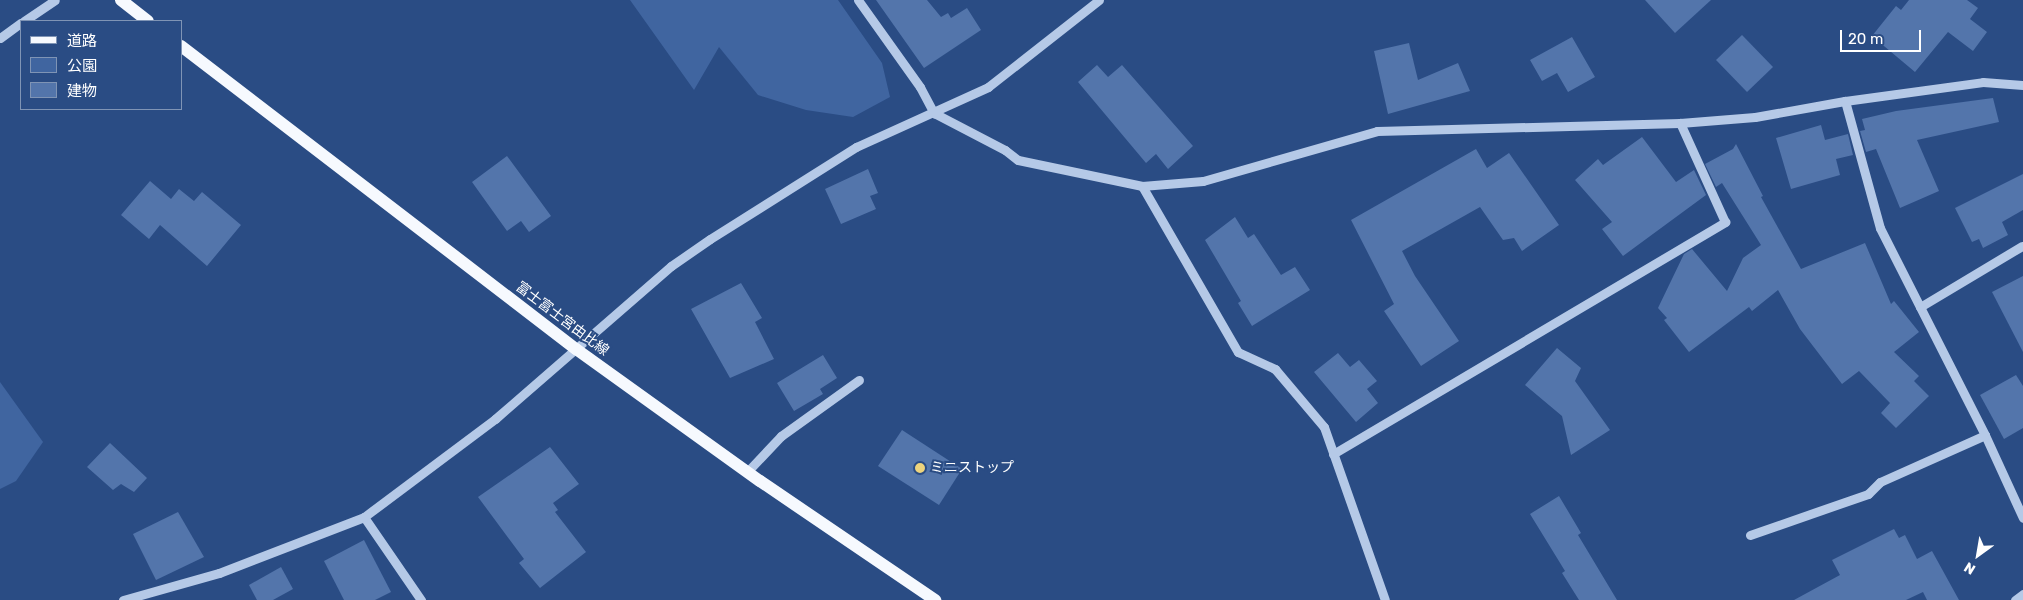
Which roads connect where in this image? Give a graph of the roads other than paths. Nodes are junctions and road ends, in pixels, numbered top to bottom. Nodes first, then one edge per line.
1 (55, 0) edge
2 (121, 0) edge
3 (858, 0) edge
4 (1099, 0) edge
5 (25, 20) edge
6 (147, 20) edge
7 (20, 25) edge
8 (0, 38) edge
9 (182, 47) edge
10 (2023, 85) edge
11 (1845, 100) junction
12 (934, 113) junction
13 (1680, 123) junction
14 (1142, 186) junction
15 (2022, 246) edge
16 (1920, 307) junction
17 (576, 349) junction
18 (859, 380) dead end
19 (1986, 435) junction
20 (1333, 454) junction
21 (747, 472) junction
22 (364, 517) junction
23 (2023, 518) edge
24 (1750, 535) dead end
25 (2023, 594) edge
26 (123, 600) edge
27 (421, 600) edge
28 (935, 600) edge
29 (1386, 600) edge
30 (2015, 600) edge

1 - 5 street
2 - 6 main road
3 - 12 street
4 - 12 street
7 - 8 street
9 - 17 main road, 富士富士宮由比線
10 - 11 street
11 - 13 street
11 - 16 street
12 - 14 street
12 - 17 street
13 - 14 street
13 - 20 street
14 - 20 street
15 - 16 street
16 - 19 street
17 - 21 main road, 富士富士宮由比線
17 - 22 street
18 - 21 street
19 - 23 street
19 - 24 street
20 - 29 street
21 - 28 main road, 富士富士宮由比線
22 - 26 street
22 - 27 street
25 - 30 street

